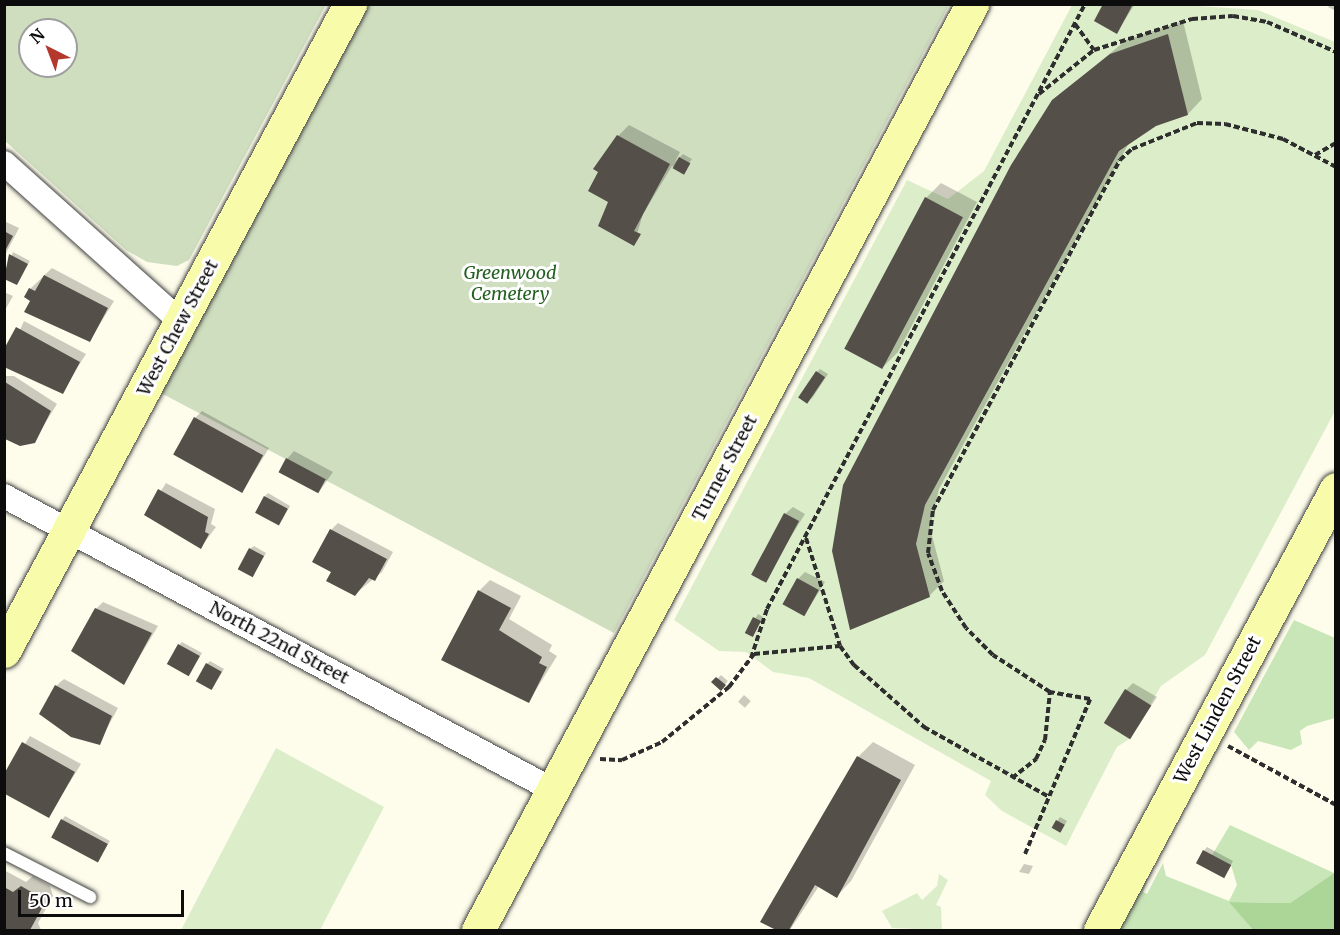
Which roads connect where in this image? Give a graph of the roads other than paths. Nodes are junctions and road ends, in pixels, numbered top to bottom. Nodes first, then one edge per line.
1 (350, 4) edge
2 (972, 4) edge
3 (4, 163) edge
4 (181, 321) junction
5 (1335, 489) edge
6 (4, 496) edge
7 (70, 531) junction
8 (4, 651) edge
9 (553, 790) junction
10 (4, 853) edge
11 (90, 897) dead end
12 (478, 930) edge
13 (1100, 930) edge

1 - 4 street, West Chew Street
2 - 9 street, Turner Street
3 - 4 street
4 - 7 street, West Chew Street
5 - 13 street, West Linden Street
6 - 7 street, North 22nd Street
7 - 8 street, West Chew Street
7 - 9 street, North 22nd Street
9 - 12 street, Turner Street
10 - 11 lane

